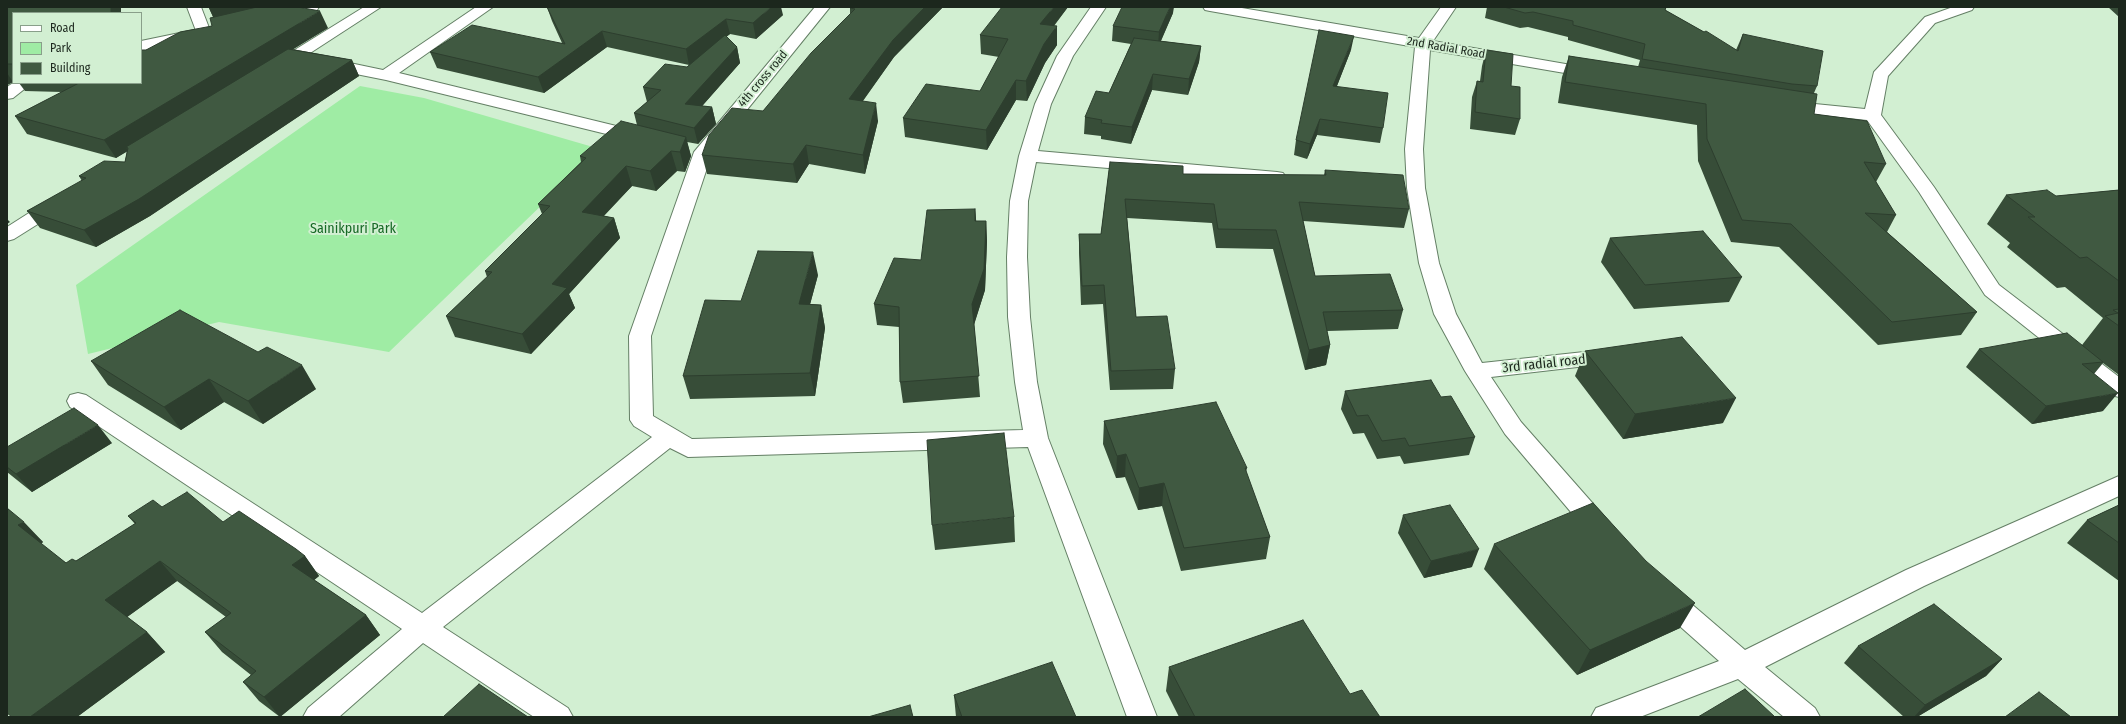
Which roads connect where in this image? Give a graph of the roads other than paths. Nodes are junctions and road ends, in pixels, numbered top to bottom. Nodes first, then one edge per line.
1 (194, 7) edge
2 (312, 7) edge
3 (374, 7) edge
4 (486, 7) edge
5 (823, 7) edge
6 (1099, 7) edge
7 (1210, 7) edge
8 (1449, 7) edge
9 (1967, 7) edge
10 (265, 18) edge
11 (219, 29) edge
12 (203, 33) junction
13 (1423, 44) junction
14 (142, 46) edge
15 (295, 56) junction
16 (386, 75) junction
17 (1611, 76) edge
18 (261, 77) edge
19 (22, 84) edge
20 (7, 94) edge
21 (1768, 103) edge
22 (1872, 115) junction
23 (656, 141) edge
24 (1028, 156) junction
25 (1297, 178) edge
26 (74, 194) edge
27 (7, 235) edge
28 (1629, 354) edge
29 (1476, 371) junction
30 (2119, 389) edge
31 (78, 401) dead end
32 (669, 437) junction
33 (1036, 438) junction
34 (2119, 485) edge
35 (1618, 549) edge
36 (1649, 582) edge
37 (423, 627) junction
38 (1742, 665) junction
39 (318, 717) edge
40 (558, 717) edge
41 (1142, 717) edge
42 (1606, 717) edge
43 (1805, 717) edge

1 - 12 street
2 - 10 street
3 - 15 street
4 - 16 street
5 - 32 street, 4th cross road
6 - 24 street
7 - 13 street, 2nd Radial Road
8 - 13 street
9 - 22 street
11 - 12 street
12 - 14 street
13 - 17 street, 2nd Radial Road
13 - 29 street
15 - 16 street
15 - 18 street
16 - 23 street
19 - 20 street
21 - 22 street
22 - 30 street
24 - 25 street
24 - 33 street
26 - 27 street
28 - 29 street, 3rd radial road
29 - 35 street
31 - 37 street
32 - 33 street
32 - 37 street
33 - 41 street
34 - 38 street
36 - 38 street
37 - 39 street
37 - 40 street
38 - 42 street
38 - 43 street

